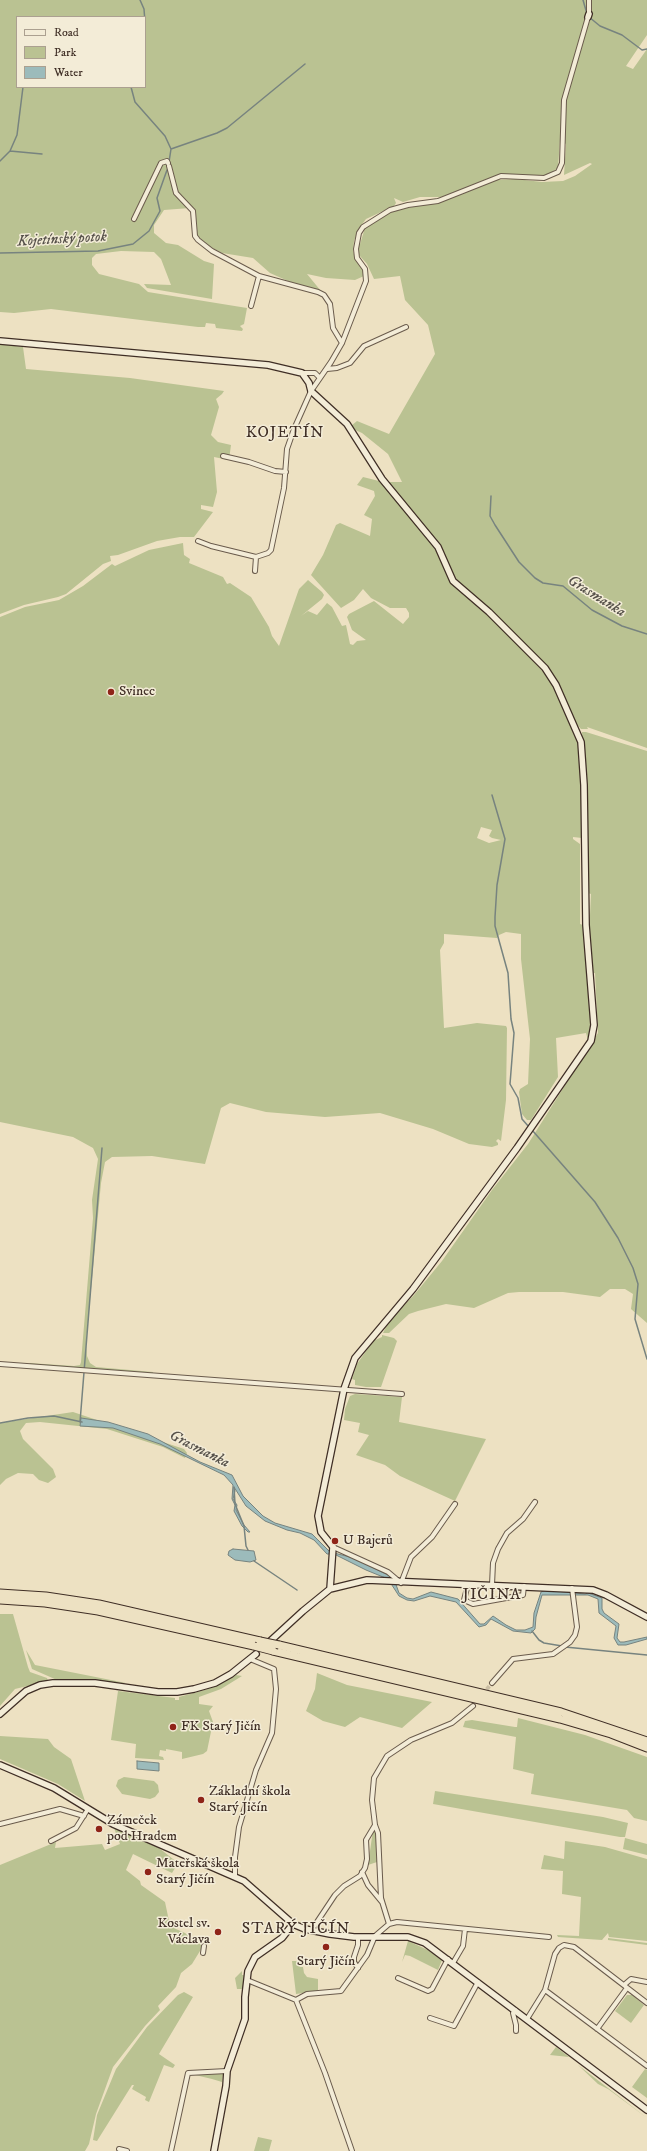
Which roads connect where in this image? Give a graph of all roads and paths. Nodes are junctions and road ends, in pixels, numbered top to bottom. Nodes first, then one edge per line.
1 (589, 0) edge
2 (134, 219) dead end
3 (259, 276) junction
4 (251, 306) dead end
5 (406, 327) dead end
6 (0, 341) edge
7 (342, 343) junction
8 (327, 369) junction
9 (302, 373) junction
10 (320, 378) junction
11 (308, 383) junction
12 (316, 383) junction
13 (311, 391) junction
14 (224, 456) dead end
15 (286, 472) junction
16 (198, 541) dead end
17 (256, 557) junction
18 (255, 571) dead end
19 (0, 1364) edge
20 (344, 1389) junction
21 (402, 1394) dead end
22 (535, 1502) dead end
23 (455, 1504) dead end
24 (333, 1551) junction
25 (396, 1582) junction
26 (468, 1584) junction
27 (492, 1585) junction
28 (524, 1586) junction
29 (330, 1589) junction
30 (572, 1592) junction
31 (1, 1595) edge
32 (647, 1617) edge
33 (262, 1643) junction
34 (256, 1654) dead end
35 (250, 1659) junction
36 (492, 1683) tunnel mouth
37 (473, 1706) dead end
38 (0, 1714) edge
39 (647, 1741) edge
40 (647, 1748) edge
41 (0, 1765) edge
42 (88, 1809) junction
43 (84, 1816) junction
44 (0, 1824) edge
45 (375, 1825) junction
46 (51, 1841) dead end
47 (362, 1872) junction
48 (235, 1877) junction
49 (382, 1903) junction
50 (293, 1924) junction
51 (389, 1924) junction
52 (465, 1929) junction
53 (311, 1931) junction
54 (375, 1936) junction
55 (358, 1937) junction
56 (549, 1937) dead end
57 (204, 1946) dead end
58 (203, 1953) dead end
59 (450, 1961) junction
60 (358, 1968) junction
61 (398, 1978) dead end
62 (247, 1980) junction
63 (478, 1982) junction
64 (647, 1982) edge
65 (626, 1987) junction
66 (545, 1990) junction
67 (296, 2000) junction
68 (647, 2003) edge
69 (515, 2010) junction
70 (430, 2018) dead end
71 (527, 2019) junction
72 (597, 2030) junction
73 (516, 2031) dead end
74 (647, 2066) edge
75 (227, 2071) junction
76 (647, 2110) edge
77 (119, 2149) dead end
78 (127, 2151) edge
79 (171, 2151) edge
80 (214, 2151) edge
81 (352, 2151) edge

1 - 7 street
2 - 3 street
3 - 4 street
3 - 7 street
5 - 8 street
6 - 9 street
7 - 8 street
8 - 10 street
9 - 10 street
9 - 11 street
10 - 12 street
11 - 12 street
11 - 13 street
12 - 13 street
13 - 15 street
13 - 20 street
14 - 15 street
15 - 17 street
16 - 17 street
17 - 18 street
19 - 20 street
20 - 21 street
20 - 24 street
22 - 27 street
23 - 25 street
24 - 25 street
24 - 29 street
25 - 26 street
25 - 29 street
26 - 27 street
26 - 28 street
27 - 28 street
28 - 30 street
29 - 33 street
30 - 32 street
30 - 36 street
31 - 33 highway
31 - 40 highway, bridge
33 - 39 highway, bridge
34 - 35 street
35 - 38 street
35 - 48 street
37 - 45 street
41 - 42 street
42 - 43 street
42 - 48 street
43 - 44 street
43 - 46 street
45 - 47 street
45 - 49 street
47 - 49 street
47 - 53 street
48 - 50 street
49 - 51 street
50 - 53 street
50 - 62 street
51 - 52 street
51 - 54 street
52 - 56 street
52 - 59 street
53 - 55 street
54 - 55 street
54 - 59 street
54 - 60 street
55 - 60 street
57 - 58 street
59 - 61 street
59 - 63 street
60 - 67 street
62 - 67 street
62 - 75 street
63 - 69 street
63 - 70 street
64 - 65 street
65 - 66 street
65 - 68 street
65 - 72 street
66 - 71 street
66 - 72 street
67 - 81 street
69 - 71 street
69 - 73 street
71 - 76 street
72 - 74 street
75 - 79 street
75 - 80 street
77 - 78 street

